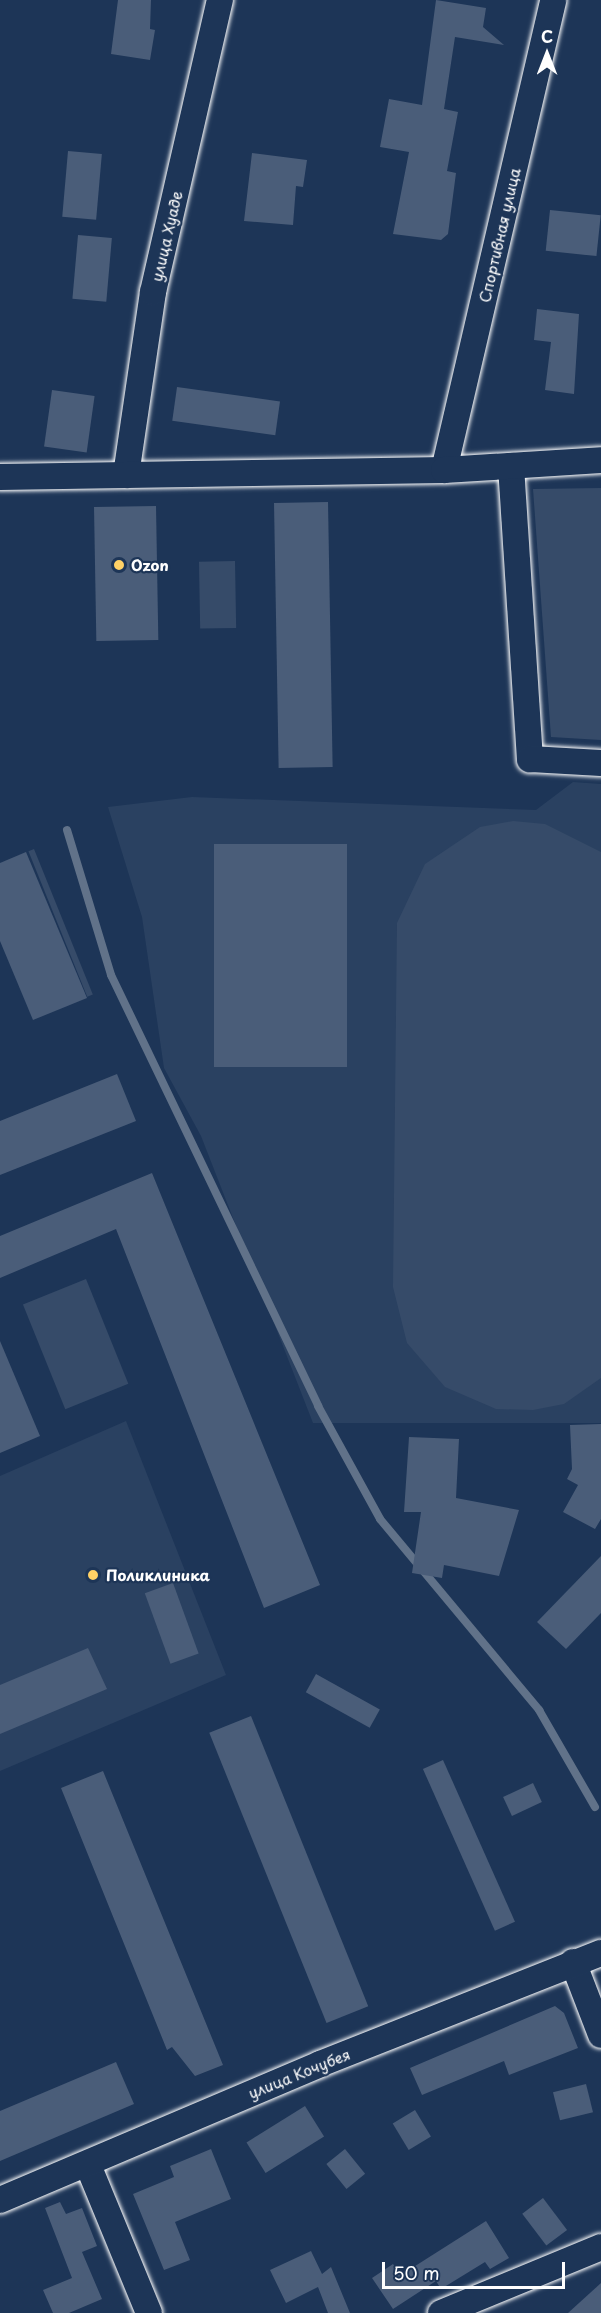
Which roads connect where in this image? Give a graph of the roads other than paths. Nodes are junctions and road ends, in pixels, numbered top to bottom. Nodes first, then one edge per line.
1 (220, 0) edge
2 (553, 0) edge
3 (601, 460) edge
4 (511, 466) junction
5 (444, 470) junction
6 (126, 475) junction
7 (0, 477) edge
8 (601, 764) edge
9 (601, 1953) edge
10 (573, 1962) junction
11 (601, 2035) edge
12 (88, 2165) junction
13 (0, 2200) edge
14 (601, 2247) edge
15 (149, 2313) edge
16 (441, 2313) edge

1 - 6 street, улица Хуаде
2 - 5 street, Спортивная улица
3 - 4 street
4 - 5 street
4 - 8 street
5 - 6 street
6 - 7 street
9 - 10 street, улица Кочубея
10 - 11 street
10 - 12 street, улица Кочубея
12 - 13 street, улица Кочубея
12 - 15 street
14 - 16 street

